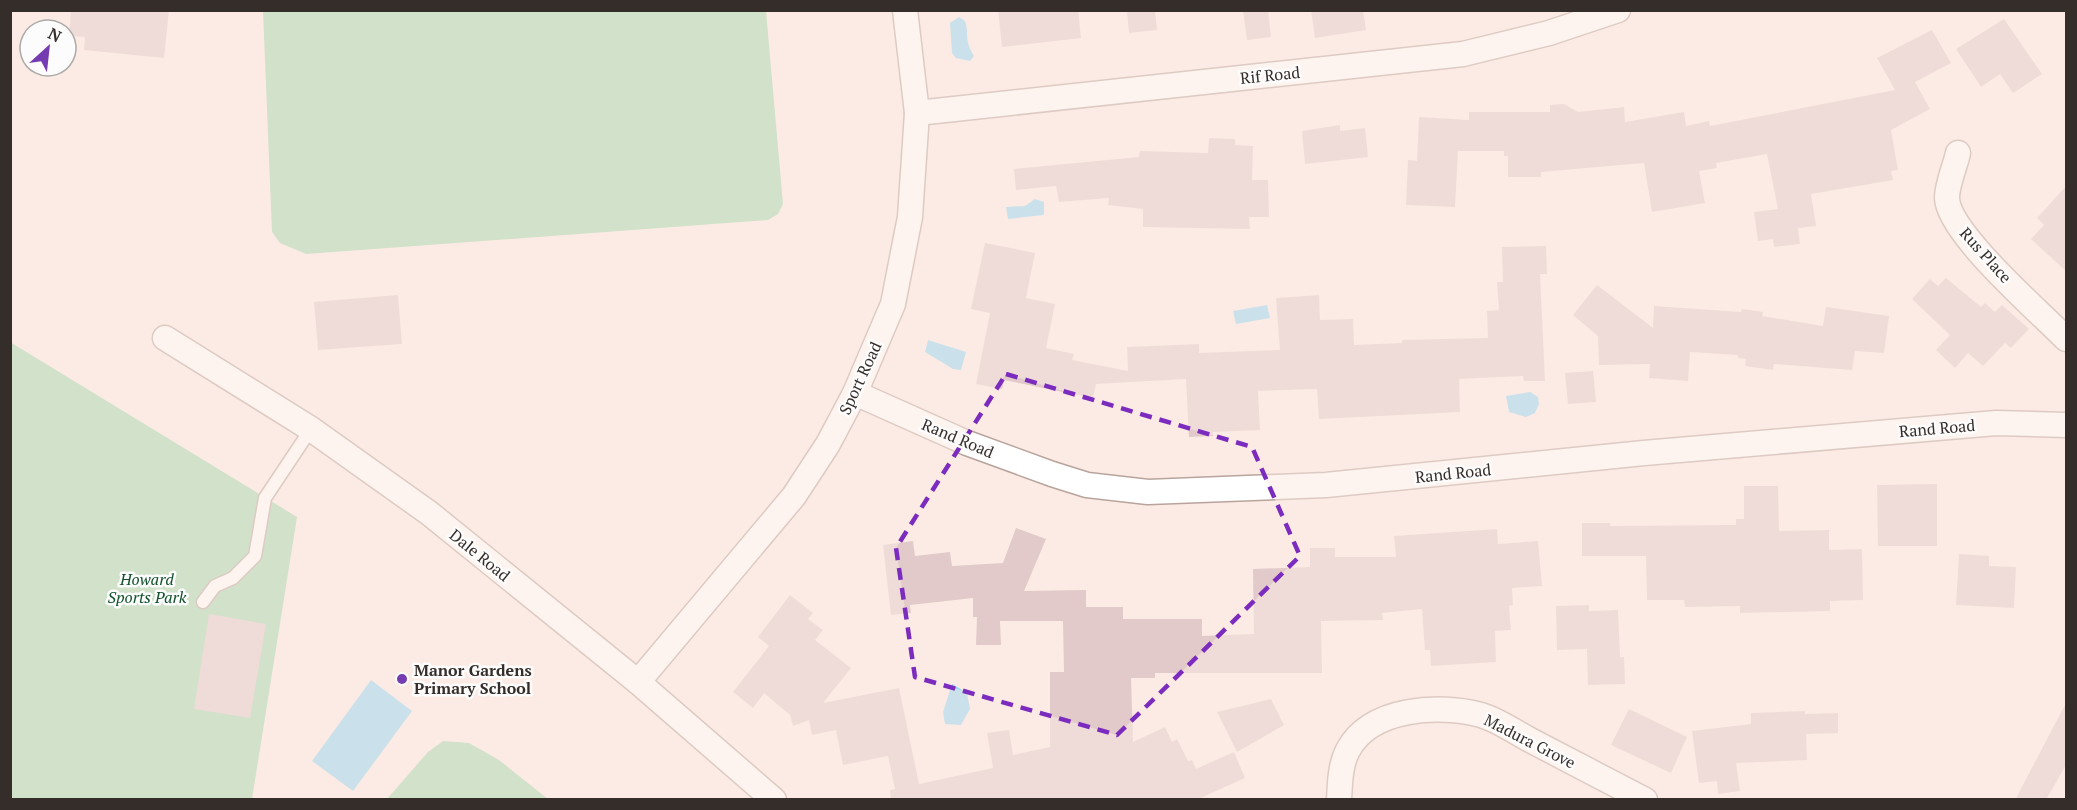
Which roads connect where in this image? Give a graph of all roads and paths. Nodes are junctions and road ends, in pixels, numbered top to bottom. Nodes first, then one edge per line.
1 (905, 10) edge
2 (1618, 10) edge
3 (917, 113) junction
4 (1958, 153) dead end
5 (165, 338) dead end
6 (2067, 339) edge
7 (855, 393) junction
8 (2067, 425) edge
9 (311, 429) junction
10 (203, 602) dead end
11 (639, 682) junction
12 (774, 800) edge
13 (1339, 800) edge
14 (1645, 800) edge

1 - 3 street, Sport Road
2 - 3 street, Rif Road
3 - 7 street, Sport Road
4 - 6 street, Rus Place
5 - 9 street, Dale Road
7 - 8 street, Rand Road
7 - 11 street, Sport Road
9 - 10 lane
9 - 11 street, Dale Road
11 - 12 street, Dale Road
13 - 14 street, Madura Grove

